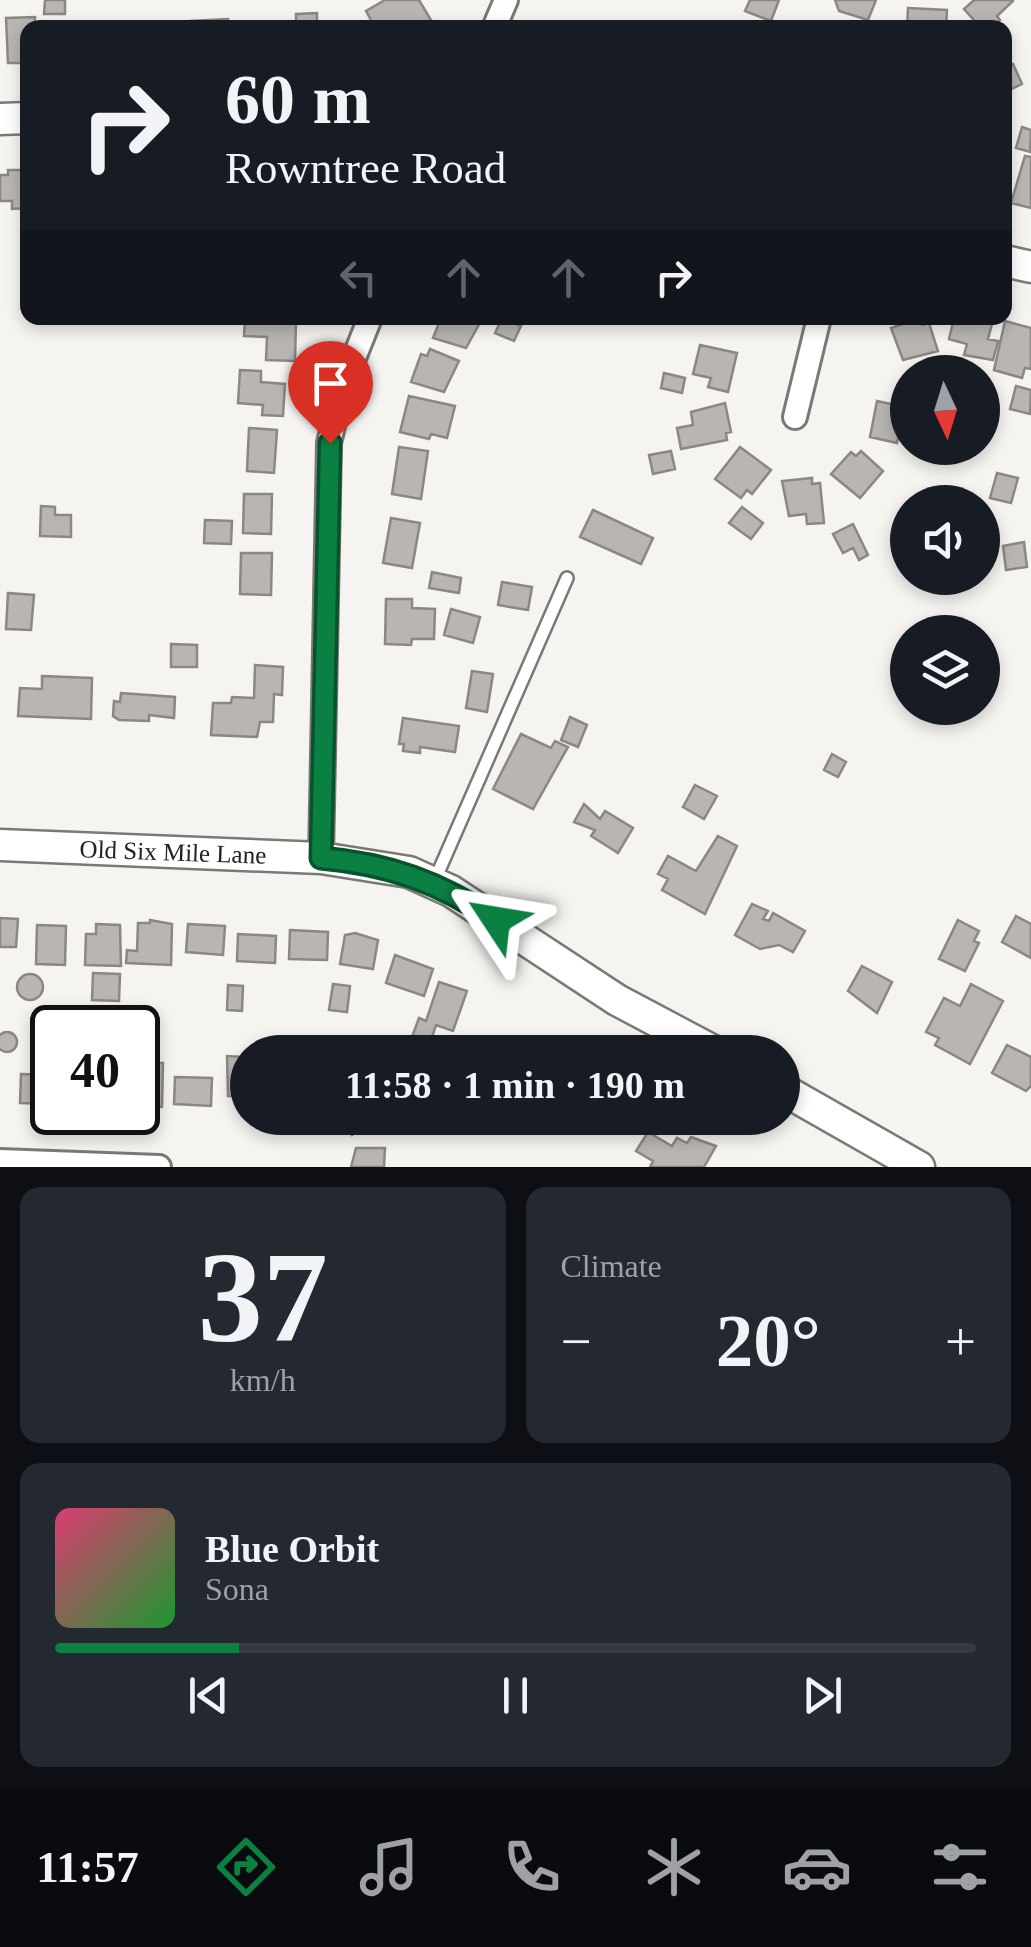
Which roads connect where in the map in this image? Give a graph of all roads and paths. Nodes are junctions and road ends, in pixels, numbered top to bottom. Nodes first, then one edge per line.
1 (367, 325) edge
2 (817, 325) edge
3 (795, 417) dead end
4 (567, 578) dead end
5 (0, 845) edge
6 (321, 858) junction
7 (434, 882) junction
8 (683, 1035) edge
9 (800, 1098) edge
10 (0, 1161) edge
11 (160, 1167) edge
12 (919, 1167) edge

1 - 6 street
2 - 3 street
4 - 7 lane
5 - 6 street, Old Six Mile Lane
6 - 7 street, Old Six Mile Lane
7 - 8 street, Old Six Mile Lane
9 - 12 street
10 - 11 street

